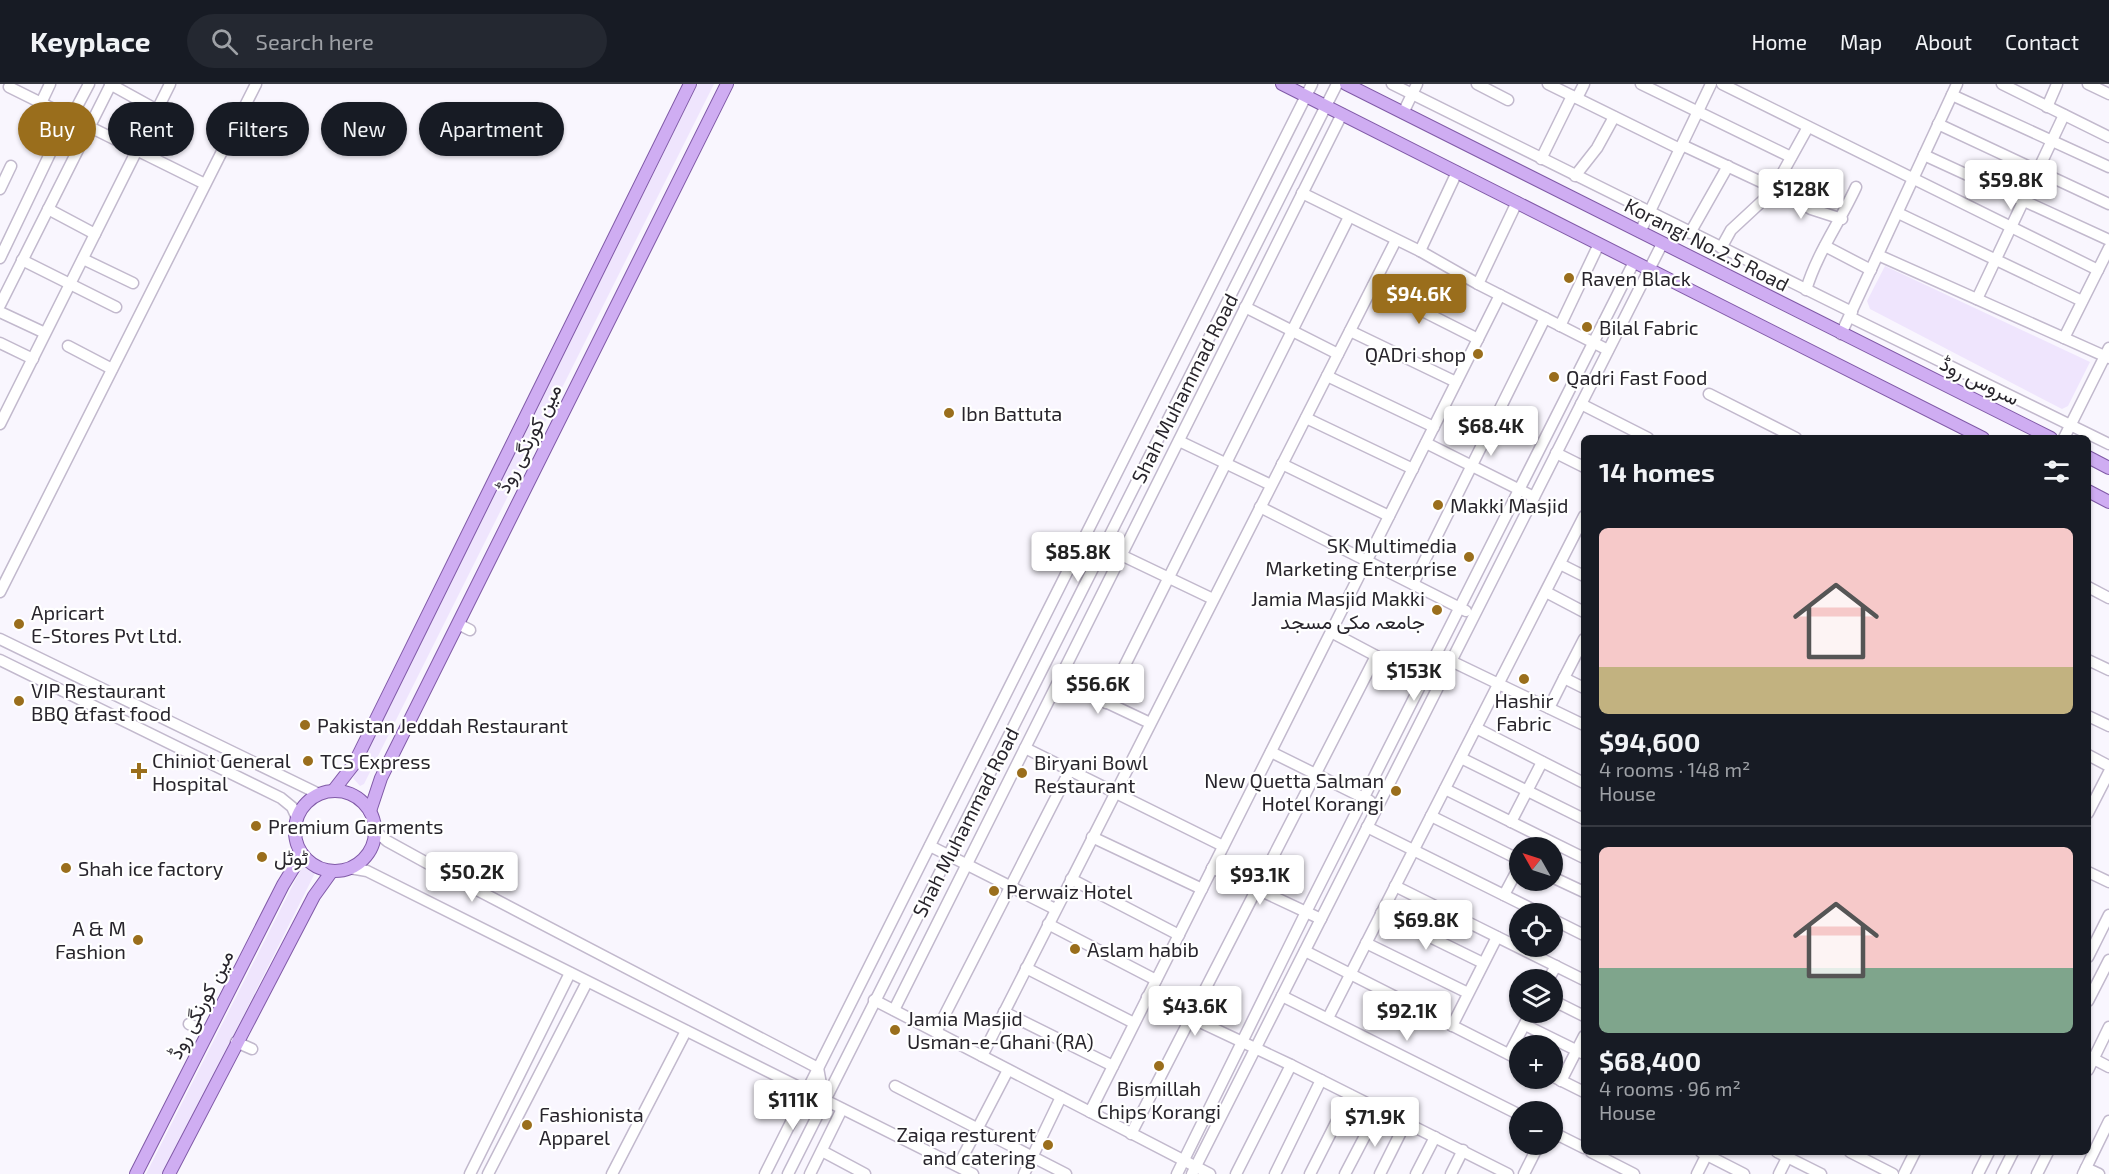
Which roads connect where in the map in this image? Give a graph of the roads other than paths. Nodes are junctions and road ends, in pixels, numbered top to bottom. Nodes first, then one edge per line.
1 (50, 84) edge
2 (89, 84) edge
3 (111, 84) edge
4 (169, 84) edge
5 (256, 84) edge
6 (690, 84) edge
7 (727, 84) edge
8 (1282, 84) edge
9 (1312, 84) edge
10 (1337, 84) edge
11 (1346, 84) edge
12 (1392, 84) edge
13 (1417, 84) edge
14 (1477, 84) edge
15 (1548, 84) edge
16 (1584, 84) edge
17 (1641, 84) edge
18 (1711, 84) edge
19 (1722, 84) edge
20 (1957, 84) edge
21 (2002, 84) edge
22 (2058, 84) edge
23 (2088, 84) edge
24 (6, 88) edge
25 (1412, 94) junction
26 (2109, 94) edge
27 (1952, 95) junction
28 (1306, 96) junction
29 (1574, 97) junction
30 (1508, 100) dead end
31 (39, 102) edge
32 (41, 102) edge
33 (78, 102) edge
34 (143, 102) edge
35 (161, 102) edge
36 (1326, 106) junction
37 (2047, 107) junction
38 (96, 111) edge
39 (1697, 112) junction
40 (1403, 113) junction
41 (1342, 114) junction
42 (2064, 115) junction
43 (1614, 117) junction
44 (1938, 124) junction
45 (1808, 127) junction
46 (2109, 137) edge
47 (2052, 141) junction
48 (1681, 147) junction
49 (1924, 155) junction
50 (50, 156) edge
51 (74, 156) edge
52 (134, 156) edge
53 (149, 156) edge
54 (1791, 157) junction
55 (1541, 159) junction
56 (11, 166) dead end
57 (1728, 166) junction
58 (2109, 167) edge
59 (2038, 171) junction
60 (1457, 172) junction
61 (1575, 176) junction
62 (1914, 179) junction
63 (205, 184) junction
64 (1856, 187) dead end
65 (1774, 188) junction
66 (0, 189) edge
67 (1302, 194) junction
68 (2024, 201) junction
69 (1517, 202) junction
70 (2109, 204) edge
71 (48, 209) junction
72 (1649, 213) junction
73 (1898, 213) junction
74 (1348, 217) junction
75 (1842, 219) junction
76 (2011, 228) junction
77 (1640, 232) junction
78 (1690, 233) junction
79 (95, 234) junction
80 (1396, 240) junction
81 (2109, 240) edge
82 (1599, 244) junction
83 (1662, 244) junction
84 (1825, 246) junction
85 (1721, 248) junction
86 (2109, 248) edge
87 (1420, 251) junction
88 (1878, 255) junction
89 (0, 258) edge
90 (83, 259) junction
91 (22, 260) junction
92 (1996, 260) junction
93 (1634, 262) junction
94 (1649, 269) junction
95 (1871, 270) junction
96 (2098, 270) junction
97 (133, 283) dead end
98 (70, 284) junction
99 (1478, 284) junction
100 (1373, 286) junction
101 (1806, 290) junction
102 (1500, 295) junction
103 (1977, 299) junction
104 (2082, 301) junction
105 (0, 305) edge
106 (116, 307) dead end
107 (1245, 307) junction
108 (0, 312) edge
109 (1851, 314) junction
110 (1545, 318) junction
111 (1560, 326) junction
112 (1293, 331) junction
113 (1350, 331) junction
114 (45, 333) junction
115 (1841, 334) junction
116 (2064, 338) junction
117 (1478, 339) junction
118 (1593, 342) junction
119 (0, 343) edge
120 (68, 346) dead end
121 (1608, 350) junction
122 (1338, 354) junction
123 (2108, 354) edge
124 (33, 359) junction
125 (112, 369) junction
126 (1327, 375) junction
127 (1456, 382) junction
128 (1708, 394) dead end
129 (1581, 404) junction
130 (3, 409) edge
131 (1306, 418) junction
132 (0, 424) edge
133 (2071, 424) junction
134 (1434, 427) junction
135 (1627, 427) junction
136 (1623, 435) edge
137 (1642, 435) edge
138 (1790, 435) edge
139 (1977, 435) edge
140 (2045, 435) edge
141 (2066, 435) edge
142 (1179, 441) junction
143 (1426, 443) junction
144 (2109, 444) edge
145 (1556, 453) junction
146 (2091, 459) edge
147 (1226, 464) junction
148 (1282, 464) junction
149 (1471, 466) junction
150 (1581, 466) edge
151 (2109, 468) edge
152 (1413, 469) junction
153 (1271, 485) junction
154 (1518, 489) junction
155 (2091, 493) edge
156 (1534, 497) junction
157 (2109, 502) edge
158 (1260, 507) junction
159 (1389, 516) junction
160 (1580, 536) edge
161 (1079, 549) junction
162 (1121, 555) junction
163 (1098, 558) junction
164 (1367, 561) junction
165 (1560, 564) junction
166 (1581, 574) edge
167 (1169, 578) junction
168 (1413, 584) junction
169 (2091, 589) edge
170 (0, 592) edge
171 (1545, 592) junction
172 (2109, 598) edge
173 (1214, 599) junction
174 (1460, 608) junction
175 (1581, 610) edge
176 (1474, 615) junction
177 (458, 624) junction
178 (470, 630) dead end
179 (1331, 632) junction
180 (0, 639) edge
181 (1581, 645) edge
182 (1376, 656) junction
183 (0, 660) edge
184 (1451, 661) junction
185 (2091, 661) edge
186 (2109, 670) edge
187 (1564, 678) junction
188 (1059, 680) junction
189 (1423, 681) junction
190 (1499, 683) junction
191 (1581, 686) edge
192 (1437, 688) junction
193 (1106, 703) junction
194 (1549, 708) junction
195 (2091, 717) edge
196 (1150, 723) junction
197 (1581, 724) edge
198 (2109, 726) edge
199 (1476, 728) junction
200 (1025, 748) junction
201 (1271, 752) junction
202 (2091, 757) edge
203 (1461, 758) junction
204 (1542, 762) junction
205 (2109, 766) edge
206 (1070, 770) junction
207 (2109, 772) edge
208 (1315, 774) junction
209 (1581, 782) edge
210 (1445, 789) junction
211 (1527, 789) junction
212 (333, 791) junction
213 (1114, 792) junction
214 (319, 794) junction
215 (2092, 795) edge
216 (1364, 798) junction
217 (1378, 805) junction
218 (370, 811) junction
219 (1431, 816) junction
220 (1581, 817) edge
221 (297, 818) junction
222 (1511, 822) junction
223 (1367, 827) junction
224 (375, 831) junction
225 (1092, 837) junction
226 (930, 846) junction
227 (1223, 846) junction
228 (1413, 849) junction
229 (302, 854) junction
230 (948, 855) junction
231 (1509, 857) edge
232 (1581, 857) edge
233 (967, 864) junction
234 (350, 868) junction
235 (1212, 868) junction
236 (332, 872) junction
237 (2091, 873) edge
238 (1071, 879) junction
239 (1563, 882) edge
240 (2109, 882) edge
241 (1509, 885) edge
242 (1010, 886) junction
243 (1395, 886) junction
244 (1202, 889) junction
245 (1256, 889) junction
246 (1581, 891) edge
247 (1504, 895) junction
248 (1520, 903) edge
249 (1055, 909) junction
250 (1306, 912) junction
251 (1381, 913) junction
252 (2109, 915) edge
253 (1321, 919) junction
254 (1563, 923) edge
255 (1048, 924) junction
256 (1581, 929) edge
257 (1179, 935) junction
258 (1497, 937) junction
259 (1366, 943) junction
260 (1305, 951) junction
261 (2091, 951) edge
262 (2109, 960) edge
263 (1483, 963) junction
264 (1556, 966) junction
265 (1026, 968) junction
266 (1554, 969) edge
267 (570, 974) junction
268 (1350, 974) junction
269 (1581, 978) edge
270 (1156, 980) junction
271 (586, 982) junction
272 (1468, 993) junction
273 (2091, 995) edge
274 (1282, 996) junction
275 (1147, 997) junction
276 (874, 1000) junction
277 (1563, 1006) edge
278 (894, 1010) junction
279 (1004, 1012) junction
280 (1581, 1014) edge
281 (1328, 1018) junction
282 (1190, 1019) junction
283 (1134, 1023) junction
284 (189, 1024) dead end
285 (1525, 1025) joint
286 (1452, 1026) junction
287 (2109, 1027) edge
288 (686, 1031) junction
289 (936, 1032) junction
290 (207, 1033) junction
291 (1522, 1035) edge
292 (236, 1042) junction
293 (1242, 1043) junction
294 (252, 1048) dead end
295 (1255, 1048) junction
296 (1580, 1052) edge
297 (1509, 1054) edge
298 (982, 1056) junction
299 (2091, 1058) edge
300 (524, 1064) junction
301 (1291, 1065) junction
302 (1113, 1066) junction
303 (2109, 1067) edge
304 (818, 1068) junction
305 (1008, 1070) junction
306 (540, 1071) junction
307 (1563, 1072) edge
308 (1321, 1080) junction
309 (1563, 1082) edge
310 (895, 1086) dead end
311 (806, 1090) junction
312 (1581, 1091) edge
313 (1350, 1095) junction
314 (1061, 1097) junction
315 (824, 1100) junction
316 (842, 1109) junction
317 (1379, 1109) junction
318 (1509, 1109) edge
319 (1090, 1112) junction
320 (2109, 1121) edge
321 (1406, 1122) junction
322 (978, 1129) junction
323 (1131, 1134) junction
324 (1435, 1137) junction
325 (1563, 1138) edge
326 (2105, 1141) edge
327 (1581, 1146) edge
328 (1462, 1150) junction
329 (822, 1151) junction
330 (1534, 1155) edge
331 (1597, 1155) edge
332 (1704, 1155) edge
333 (1709, 1155) edge
334 (1785, 1155) edge
335 (1787, 1155) edge
336 (1856, 1155) edge
337 (1914, 1155) edge
338 (1988, 1155) edge
339 (2012, 1155) edge
340 (2046, 1155) edge
341 (1032, 1157) junction
342 (1184, 1161) junction
343 (958, 1166) junction
344 (1488, 1169) edge
345 (1194, 1171) edge
346 (2085, 1171) edge
347 (860, 1173) edge
348 (1631, 1173) edge
349 (136, 1174) edge
350 (169, 1174) edge
351 (470, 1174) edge
352 (488, 1174) edge
353 (612, 1174) edge
354 (765, 1174) edge
355 (788, 1174) edge
356 (810, 1174) edge
357 (973, 1174) edge
358 (1024, 1174) edge
359 (1066, 1174) edge
360 (1177, 1174) edge
361 (1210, 1174) edge
362 (1236, 1174) edge
363 (1275, 1174) edge
364 (1310, 1174) edge
365 (1345, 1174) edge
366 (1380, 1174) edge
367 (1416, 1174) edge
368 (1450, 1174) edge
369 (1508, 1174) edge
370 (1524, 1174) edge
371 (1697, 1174) edge
372 (1744, 1174) edge
373 (1779, 1174) edge
374 (1821, 1174) edge
375 (1893, 1174) edge
376 (1904, 1174) edge
377 (1978, 1174) edge
378 (2002, 1174) edge
379 (2037, 1174) edge
380 (2099, 1174) edge

1 - 32 street
2 - 33 street
3 - 34 street
3 - 38 street
4 - 35 street
5 - 63 street
6 - 212 main road, مین کورنگی روڈ
7 - 177 main road, مین کورنگی روڈ
8 - 28 main road
9 - 28 street, Shah Muhammad Road
10 - 36 street, Shah Muhammad Road
11 - 40 main road, Korangi No.2.5 Road
12 - 25 street, سروس روڈ
13 - 25 street
14 - 30 street
15 - 29 street
16 - 29 street
17 - 39 street
18 - 39 street
19 - 45 street
20 - 27 street
21 - 37 street
22 - 37 street
23 - 26 street
24 - 31 street
25 - 40 street
25 - 55 street, سروس روڈ
27 - 44 street
27 - 47 street
28 - 36 main road
28 - 161 street, Shah Muhammad Road
29 - 43 street
29 - 55 street
36 - 41 main road
36 - 163 street, Shah Muhammad Road
37 - 42 street
39 - 48 street
39 - 54 street
40 - 77 main road, Korangi No.2.5 Road
41 - 60 main road
41 - 67 street
42 - 46 street
42 - 47 street
43 - 48 street
43 - 61 street
44 - 49 street
44 - 59 street
45 - 54 street
45 - 62 street
47 - 58 street
47 - 59 street
48 - 57 street
48 - 72 street
49 - 62 street
49 - 68 street
50 - 89 street
51 - 71 street
52 - 79 street
53 - 63 street
54 - 65 street
55 - 61 street, سروس روڈ
56 - 66 street
57 - 65 street
57 - 78 street
59 - 68 street
59 - 70 street
60 - 69 main road
60 - 87 street
61 - 72 street, سروس روڈ
62 - 73 street
62 - 76 street
63 - 125 street
64 - 75 street
65 - 75 street
65 - 85 street
67 - 74 street
67 - 107 street
68 - 76 street
68 - 81 street
69 - 82 main road
69 - 99 street
71 - 79 street
71 - 91 street
72 - 77 street
72 - 78 street, سروس روڈ
73 - 88 street
73 - 92 street
74 - 80 street
74 - 112 street
75 - 84 street
76 - 92 street
76 - 96 street
77 - 83 main road, Korangi No.2.5 Road
78 - 85 street, سروس روڈ
79 - 90 street
80 - 87 street
80 - 100 street
82 - 93 main road
82 - 111 street
83 - 94 street
83 - 115 main road, Korangi No.2.5 Road
84 - 95 street
84 - 101 street
85 - 101 street, سروس روڈ
86 - 96 street
87 - 99 street
88 - 95 street
88 - 103 street
90 - 97 street
90 - 98 street
91 - 98 street
91 - 105 street
92 - 103 street
92 - 104 street
93 - 94 main road
93 - 118 street
94 - 121 street
94 - 139 main road
95 - 109 street
96 - 104 street
98 - 106 street
98 - 114 street
99 - 102 street
100 - 113 street
100 - 117 street
101 - 109 street, سروس روڈ
102 - 110 street
102 - 117 street
103 - 116 street
104 - 116 street
107 - 112 street
107 - 142 street
108 - 114 street
109 - 115 street
109 - 133 street, سروس روڈ
110 - 111 street
110 - 149 street
111 - 118 street
112 - 122 street
112 - 147 street
113 - 122 street
113 - 127 street
114 - 124 street
115 - 140 main road, Korangi No.2.5 Road
116 - 123 street
117 - 127 street
118 - 121 street
118 - 154 street
119 - 124 street
120 - 125 street
121 - 129 street
122 - 126 street
123 - 133 street
124 - 130 street
125 - 170 street
126 - 131 street
126 - 134 street
127 - 134 street
128 - 138 street
129 - 135 street
129 - 145 street
130 - 132 street
131 - 148 street
131 - 152 street
133 - 141 street
133 - 144 street, سروس روڈ
134 - 143 street
135 - 136 street
135 - 137 street
142 - 147 street
142 - 162 street
143 - 149 street
143 - 152 street
145 - 150 street
145 - 156 street
146 - 151 main road
147 - 153 street
147 - 167 street
148 - 153 street
148 - 159 street
149 - 154 street
149 - 168 street
152 - 159 street
153 - 158 street
154 - 156 street
154 - 174 street
155 - 157 main road
156 - 176 street
158 - 164 street
158 - 173 street
159 - 164 street
160 - 165 street
161 - 163 street
161 - 226 street, Shah Muhammad Road
162 - 167 street
162 - 188 street
163 - 230 street, Shah Muhammad Road
164 - 168 street
164 - 179 street
165 - 166 street
165 - 171 street
167 - 173 street
167 - 193 street
168 - 174 street
169 - 172 street
171 - 175 street
171 - 190 street
173 - 196 street
174 - 176 street
174 - 189 street
176 - 184 street
177 - 178 street
177 - 218 main road, مین کورنگی روڈ
179 - 182 street
179 - 201 street
180 - 214 street
181 - 187 street
182 - 189 street
182 - 208 street
183 - 221 street
184 - 190 street
184 - 192 street
185 - 186 street
187 - 191 street
187 - 194 street
188 - 193 street
188 - 200 street
189 - 192 street
189 - 216 street
190 - 194 street
190 - 199 street
192 - 217 street
193 - 196 street
194 - 197 street
195 - 198 street
196 - 213 street
199 - 203 street
199 - 204 street
200 - 206 street
200 - 233 street
201 - 208 street
201 - 227 street
202 - 205 street
203 - 210 street
203 - 211 street
204 - 209 street
204 - 211 street
206 - 213 street
206 - 242 street
207 - 215 street
208 - 216 street
208 - 245 street
210 - 219 street
210 - 222 street
211 - 220 street
211 - 222 street
212 - 214 main road
212 - 218 main road
213 - 225 street
213 - 227 street
214 - 221 main road
216 - 217 street
216 - 250 street
217 - 223 street
218 - 224 main road
219 - 228 street
219 - 231 street
221 - 229 main road
222 - 232 street
223 - 228 street
223 - 253 street
224 - 234 main road
224 - 304 street
225 - 238 street
225 - 244 street
226 - 230 street
226 - 304 street, Shah Muhammad Road
227 - 235 street
228 - 243 street
228 - 247 street
229 - 236 main road
229 - 290 main road, مین کورنگی روڈ
230 - 233 street
230 - 276 street, Shah Muhammad Road
233 - 242 street
233 - 278 street
234 - 236 main road
234 - 267 street
235 - 244 street
235 - 245 street
236 - 292 main road
237 - 240 street
238 - 249 street
238 - 257 street
239 - 246 street
241 - 247 street
242 - 249 street
242 - 289 street
243 - 251 street
243 - 258 street
244 - 257 street
245 - 250 street
245 - 282 street
247 - 248 street
249 - 255 street
250 - 253 street
250 - 293 street
251 - 259 street
251 - 263 street
252 - 261 street
253 - 260 street
254 - 256 street
255 - 265 street
255 - 270 street
257 - 270 street
258 - 263 street
258 - 264 street
259 - 268 street
259 - 272 street
260 - 268 street
260 - 274 street
262 - 273 street
263 - 272 street
264 - 266 street
264 - 269 street
265 - 279 street
265 - 283 street
267 - 271 street
267 - 300 street
268 - 281 street
268 - 286 street
270 - 275 street
271 - 288 street
271 - 306 street
272 - 286 street
274 - 281 street
274 - 295 street
275 - 282 street
275 - 283 street
276 - 278 street
276 - 315 street, Shah Muhammad Road
277 - 280 street
278 - 289 street
279 - 298 street
279 - 302 street
281 - 318 street
282 - 293 street
282 - 323 street
283 - 302 street
284 - 290 street
285 - 291 street
285 - 296 street
286 - 297 street
287 - 299 street
288 - 311 street
288 - 353 street
289 - 298 street
290 - 349 main road, مین کورنگی روڈ
292 - 294 street
292 - 350 main road
293 - 295 street
293 - 342 street
295 - 301 street
295 - 345 street
296 - 307 street
298 - 305 street
299 - 303 street
300 - 306 street
300 - 351 street
301 - 308 street
301 - 362 street
302 - 319 street
304 - 311 street, Shah Muhammad Road
304 - 315 street
305 - 314 street
305 - 322 street
306 - 352 street
308 - 313 street
308 - 363 street
309 - 312 street
310 - 322 street
311 - 315 street
311 - 354 street, Shah Muhammad Road
313 - 317 street
313 - 364 street
314 - 319 street
314 - 341 street
315 - 316 street
315 - 355 street, Shah Muhammad Road
316 - 329 street
316 - 343 street
317 - 321 street
317 - 365 street
319 - 323 street
320 - 326 street
321 - 324 street
321 - 366 street
322 - 341 street
322 - 343 street
323 - 342 street
324 - 328 street
324 - 367 street
325 - 327 street
326 - 346 street
328 - 344 street
328 - 368 street
329 - 347 street
329 - 356 street
330 - 370 street
331 - 348 street
332 - 371 street
333 - 372 street
334 - 373 street
335 - 374 street
336 - 375 street
337 - 376 street
338 - 377 street
339 - 378 street
340 - 379 street
341 - 358 street
341 - 359 street
342 - 345 street
342 - 360 street
343 - 357 street
344 - 369 street
345 - 361 street
346 - 380 street

